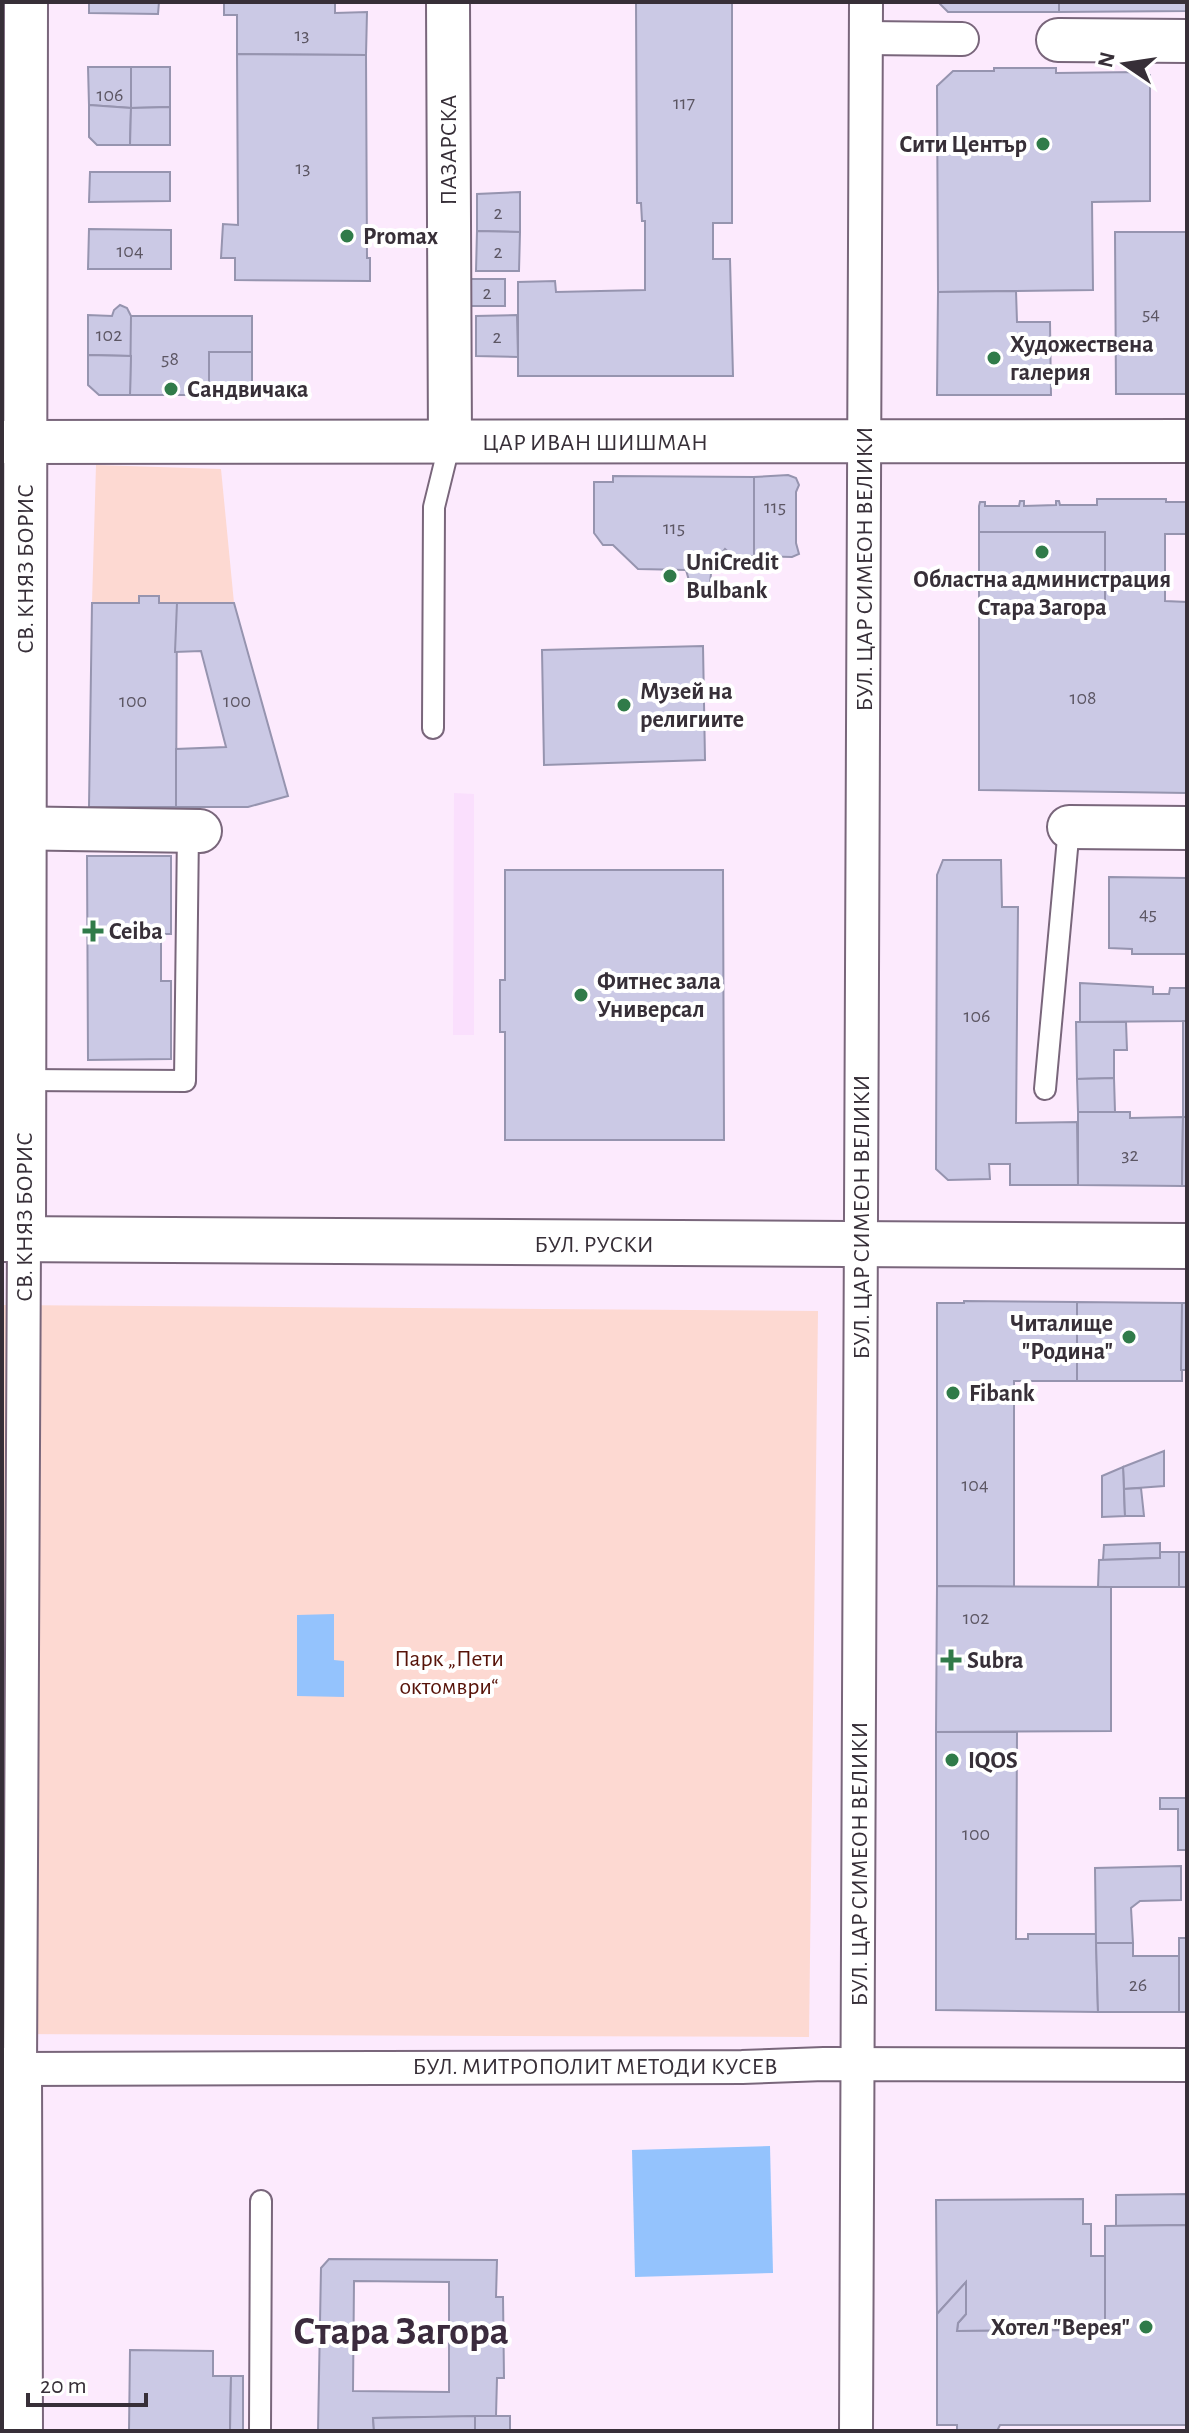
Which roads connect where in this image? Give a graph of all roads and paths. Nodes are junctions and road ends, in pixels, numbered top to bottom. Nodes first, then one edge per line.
1 (26, 2) edge
2 (448, 2) edge
3 (866, 2) edge
4 (866, 38) junction
5 (962, 39) dead end
6 (1058, 40) dead end
7 (1187, 41) edge
8 (864, 441) junction
9 (1187, 441) edge
10 (14, 442) edge
11 (450, 442) junction
12 (433, 728) dead end
13 (1069, 827) joint
14 (13, 828) edge
15 (1187, 828) edge
16 (194, 831) joint
17 (24, 1080) junction
18 (1045, 1089) dead end
19 (13, 1239) edge
20 (861, 1246) junction
21 (1187, 1246) edge
22 (858, 2065) junction
23 (1187, 2065) edge
24 (11, 2069) edge
25 (261, 2201) dead end
26 (21, 2431) edge
27 (260, 2431) edge
28 (856, 2431) edge

1 - 10 street, СВ. КНЯЗ БОРИС
2 - 11 street, ПАЗАРСКА
3 - 4 street, БУЛ. ЦАР СИМЕОН ВЕЛИКИ
4 - 5 street
4 - 8 street, БУЛ. ЦАР СИМЕОН ВЕЛИКИ
6 - 7 street
8 - 9 street, ЦАР ИВАН ШИШМАН
8 - 11 street, ЦАР ИВАН ШИШМАН
8 - 20 street, БУЛ. ЦАР СИМЕОН ВЕЛИКИ
10 - 11 street, ЦАР ИВАН ШИШМАН
10 - 14 street, СВ. КНЯЗ БОРИС
11 - 12 lane
13 - 15 street
13 - 18 lane
14 - 16 street
14 - 17 street, СВ. КНЯЗ БОРИС
16 - 17 lane
17 - 19 street, СВ. КНЯЗ БОРИС
19 - 20 street, БУЛ. РУСКИ
19 - 24 street, СВ. КНЯЗ БОРИС
20 - 21 street, БУЛ. РУСКИ
20 - 22 street, БУЛ. ЦАР СИМЕОН ВЕЛИКИ
22 - 23 street, БУЛ. МИТРОПОЛИТ МЕТОДИ КУСЕВ
22 - 24 street, БУЛ. МИТРОПОЛИТ МЕТОДИ КУСЕВ
22 - 28 street, БУЛ. ЦАР СИМЕОН ВЕЛИКИ
24 - 26 street, СВ. КНЯЗ БОРИС
25 - 27 lane

